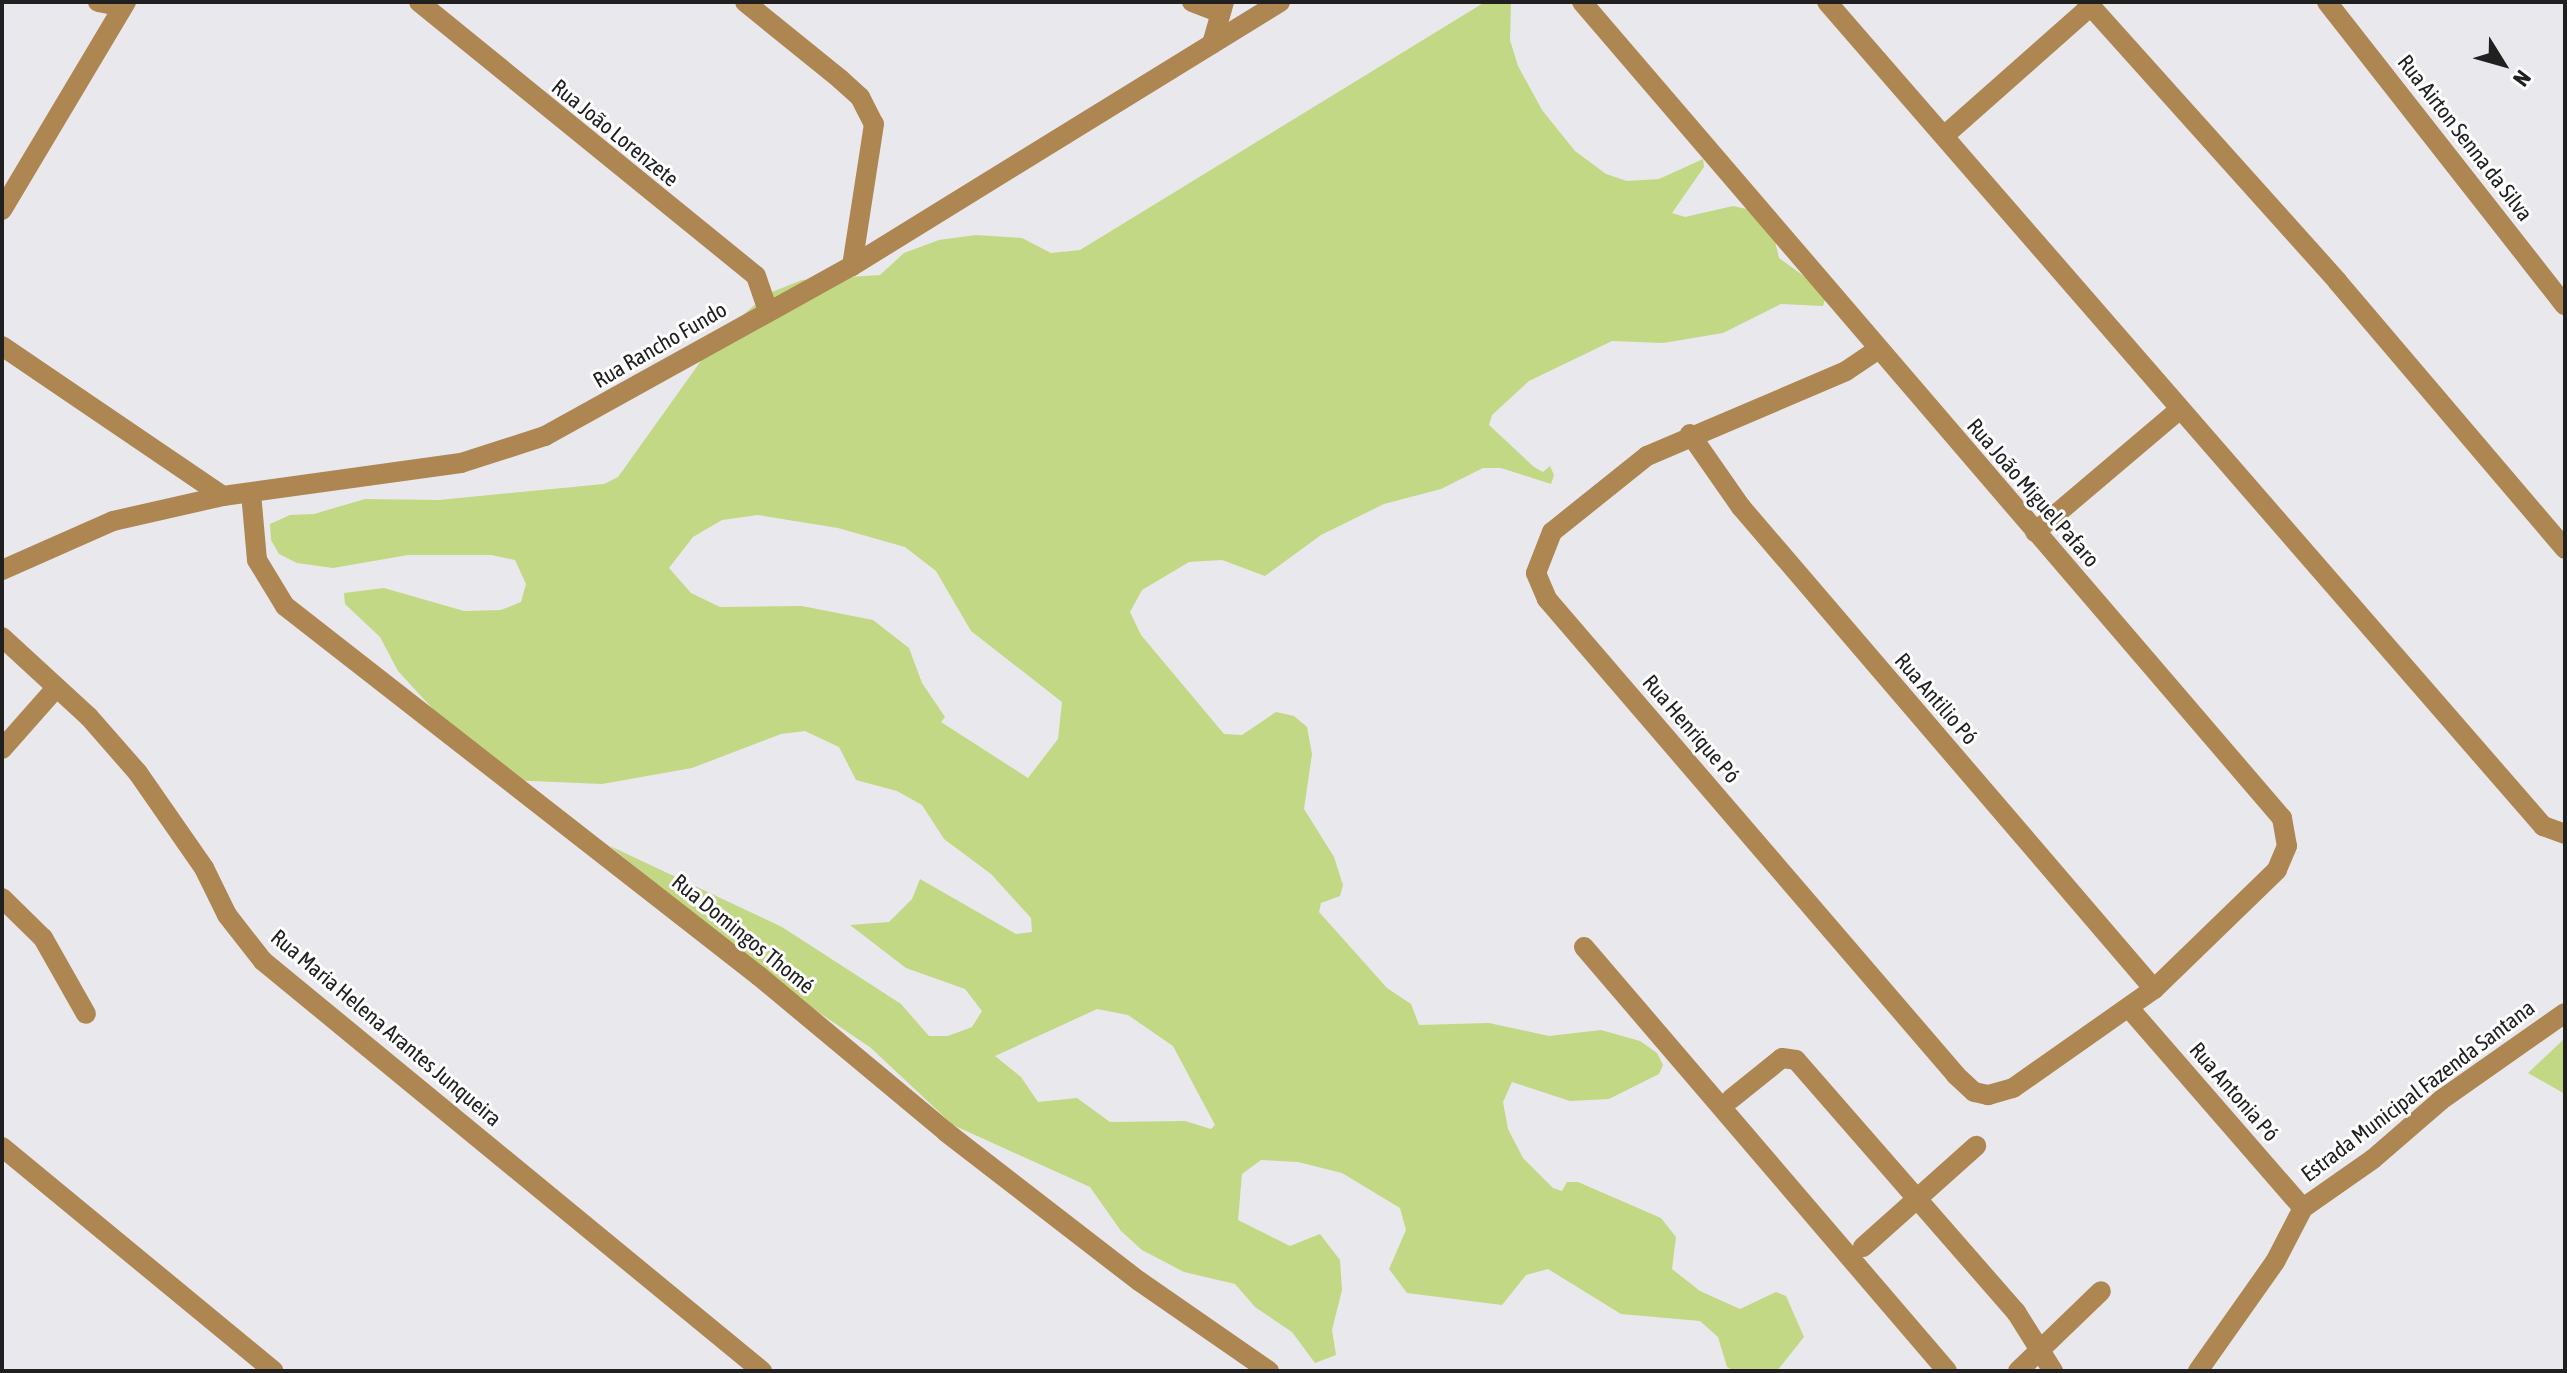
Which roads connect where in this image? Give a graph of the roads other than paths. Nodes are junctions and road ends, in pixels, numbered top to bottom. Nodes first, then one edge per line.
1 (98, 2) edge
2 (419, 2) edge
3 (745, 2) edge
4 (1192, 2) edge
5 (1280, 2) edge
6 (1582, 2) edge
7 (1827, 2) edge
8 (2327, 2) edge
9 (125, 4) edge
10 (2088, 4) edge
11 (1222, 7) edge
12 (1212, 44) junction
13 (1944, 136) junction
14 (2, 210) edge
15 (852, 266) junction
16 (2565, 305) edge
17 (768, 310) junction
18 (2, 346) edge
19 (1876, 351) junction
20 (2179, 410) junction
21 (1690, 434) junction
22 (251, 493) junction
23 (223, 496) junction
24 (2035, 532) junction
25 (2565, 549) edge
26 (2, 570) edge
27 (2, 637) edge
28 (56, 688) junction
29 (2, 749) edge
30 (2565, 834) edge
31 (2, 898) edge
32 (1584, 947) dead end
33 (2154, 989) junction
34 (2129, 1008) junction
35 (2565, 1013) edge
36 (86, 1014) dead end
37 (1731, 1099) dead end
38 (1976, 1146) dead end
39 (2, 1147) edge
40 (1919, 1196) junction
41 (2303, 1208) junction
42 (1863, 1247) dead end
43 (2101, 1291) dead end
44 (2043, 1349) junction
45 (274, 1371) edge
46 (762, 1371) edge
47 (1269, 1371) edge
48 (1947, 1371) edge
49 (2018, 1371) edge
50 (2053, 1371) edge
51 (2198, 1371) edge

1 - 9 street
2 - 17 street, Rua João Lorenzete
3 - 15 street
4 - 11 street
5 - 12 street, Rua Rancho Fundo
6 - 19 street, Rua João Miguel Pafaro
7 - 13 street
8 - 16 street, Rua Airton Senna da Silva
9 - 14 street
10 - 13 street
10 - 25 street
11 - 12 street
12 - 15 street, Rua Rancho Fundo
13 - 20 street
15 - 17 street, Rua Rancho Fundo
17 - 22 street, Rua Rancho Fundo
18 - 23 street
19 - 21 street, Rua Henrique Pó
19 - 24 street, Rua João Miguel Pafaro
20 - 24 street
20 - 30 street
21 - 33 street, Rua Antilio Pó
21 - 34 street, Rua Henrique Pó
22 - 23 street, Rua Rancho Fundo
22 - 47 street, Rua Domingos Thomé
23 - 26 street, Rua Rancho Fundo
24 - 33 street, Rua João Miguel Pafaro
27 - 28 street, Rua Maria Helena Arantes Junqueira
28 - 29 street
28 - 46 street, Rua Maria Helena Arantes Junqueira
31 - 36 street
32 - 48 street
33 - 34 street, Rua João Miguel Pafaro
34 - 41 street, Rua Antonia Pó
35 - 41 street, Estrada Municipal Fazenda Santana
37 - 40 street
38 - 40 street
39 - 45 street
40 - 42 street
40 - 44 street
41 - 51 street, Estrada Municipal Fazenda Santana
43 - 44 street
44 - 49 street
44 - 50 street

